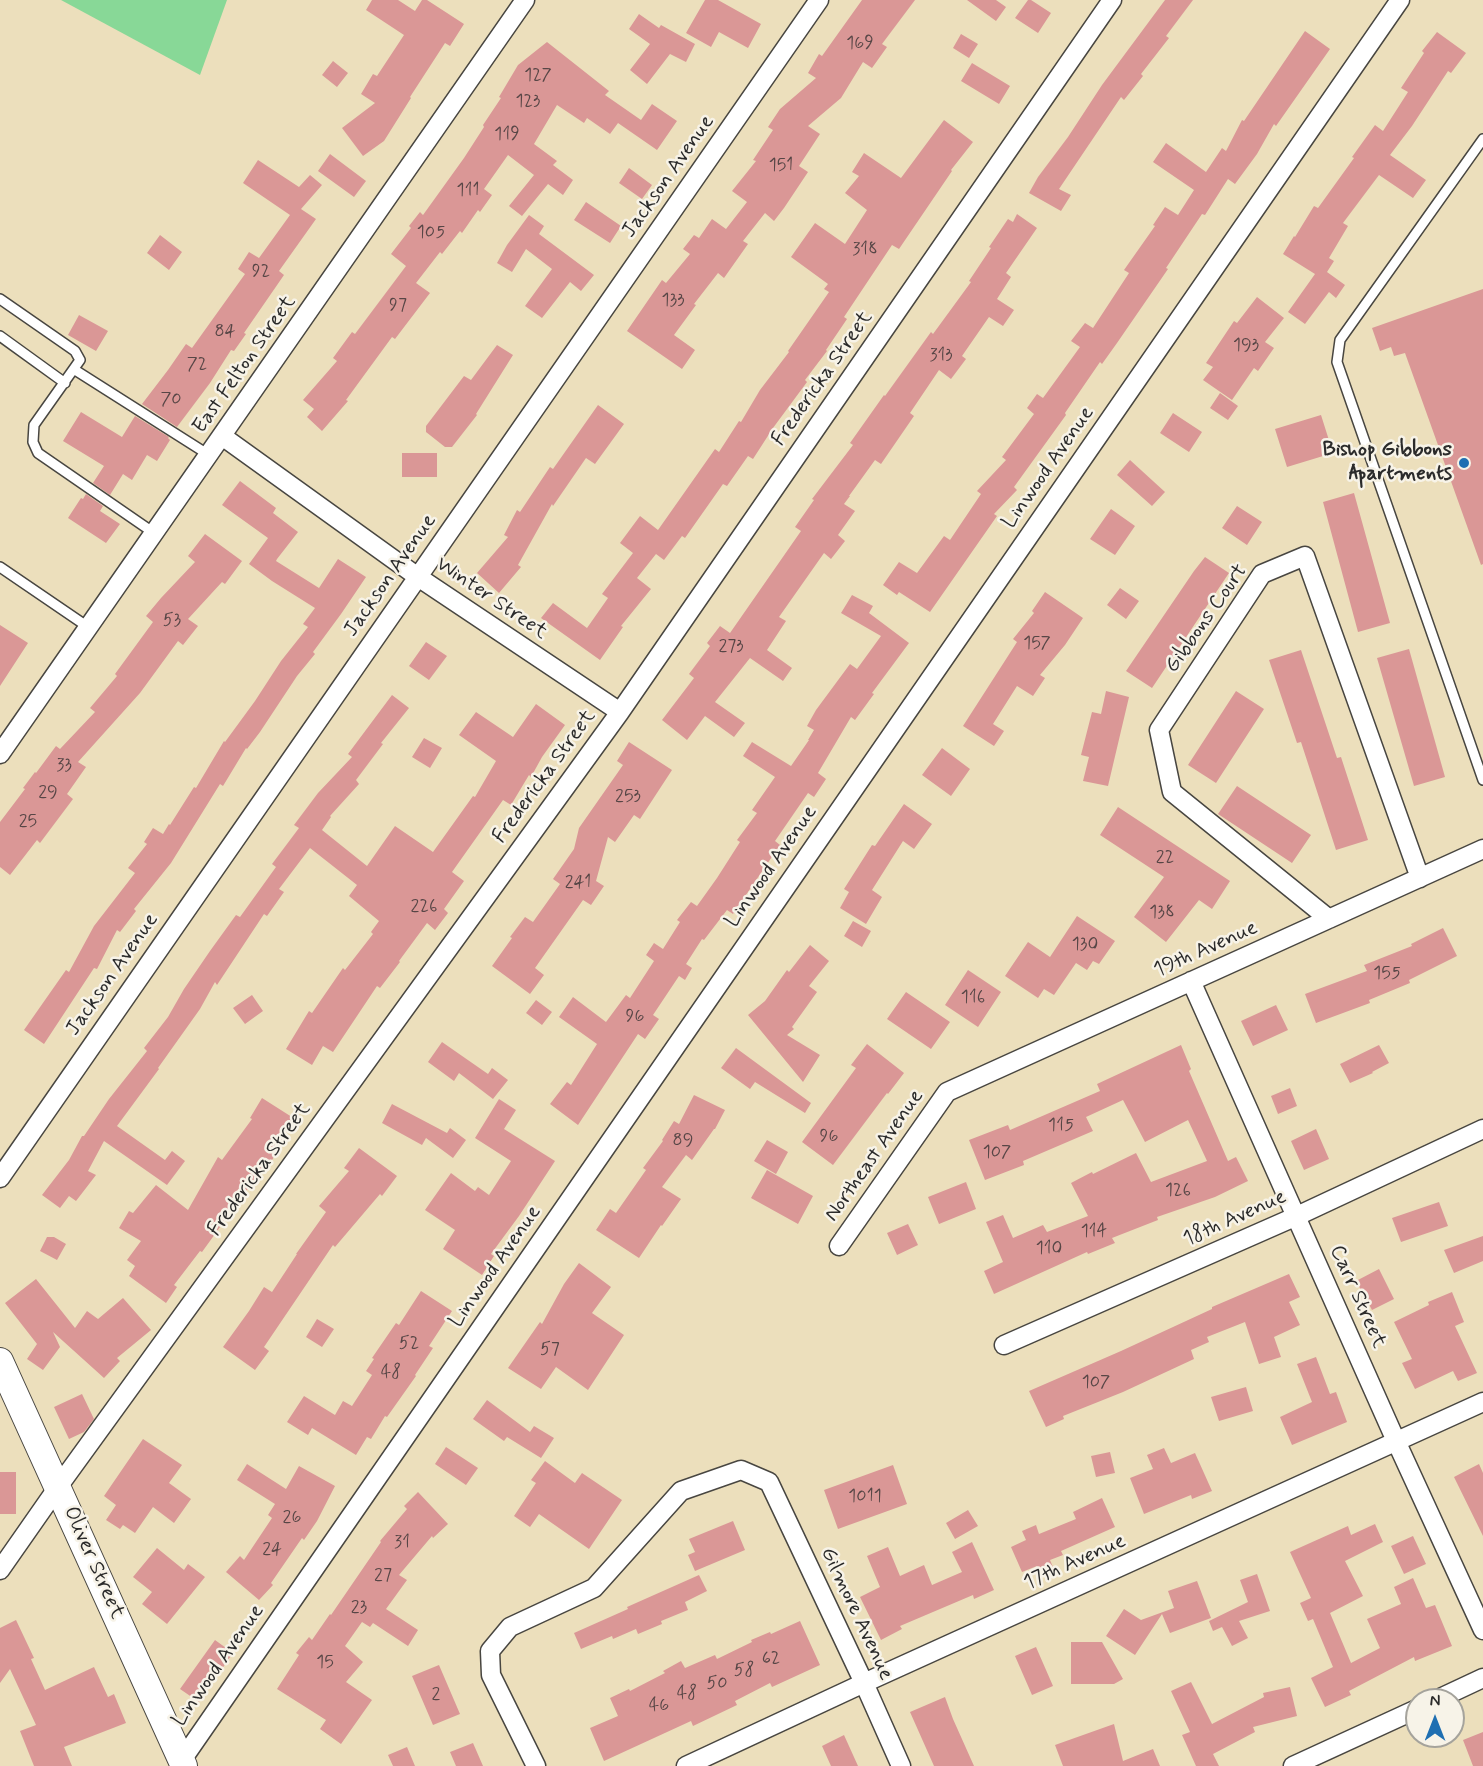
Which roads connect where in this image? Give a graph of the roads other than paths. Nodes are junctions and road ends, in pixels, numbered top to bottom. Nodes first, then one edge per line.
1 (525, 0) edge
2 (819, 0) edge
3 (1113, 0) edge
4 (1400, 0) edge
5 (1483, 139) edge
6 (0, 299) edge
7 (0, 336) edge
8 (75, 370) junction
9 (65, 383) junction
10 (222, 436) junction
11 (209, 455) junction
12 (154, 533) junction
13 (0, 567) edge
14 (418, 577) junction
15 (88, 627) junction
16 (620, 712) junction
17 (0, 754) edge
18 (1483, 780) edge
19 (1483, 849) edge
20 (1420, 878) junction
21 (1329, 919) junction
22 (1191, 981) junction
23 (947, 1092) joint
24 (1483, 1129) edge
25 (0, 1178) edge
26 (1297, 1216) junction
27 (839, 1246) dead end
28 (1004, 1345) dead end
29 (0, 1361) edge
30 (1483, 1402) edge
31 (1396, 1441) junction
32 (58, 1487) junction
33 (0, 1570) edge
34 (1483, 1630) edge
35 (1483, 1678) edge
36 (864, 1683) junction
37 (1462, 1688) edge
38 (1405, 1715) edge
39 (183, 1763) edge
40 (536, 1766) edge
41 (686, 1766) edge
42 (901, 1766) edge
43 (1293, 1766) edge

1 - 10 street, East Felton Street
2 - 14 street, Jackson Avenue
3 - 16 street, Fredericka Street
4 - 39 street, Linwood Avenue
5 - 18 lane
6 - 8 lane
7 - 9 lane
8 - 9 lane
8 - 11 lane
9 - 12 lane
10 - 11 street, East Felton Street
10 - 14 street, Winter Street
11 - 12 street, East Felton Street
12 - 15 street, East Felton Street
13 - 15 lane
14 - 16 street, Winter Street
14 - 25 street, Jackson Avenue
15 - 17 street, East Felton Street
16 - 32 street, Fredericka Street
19 - 20 street, 19th Avenue
20 - 21 street, 19th Avenue
20 - 21 street, Gibbons Court
21 - 22 street, 19th Avenue
22 - 23 street, 19th Avenue
22 - 26 street, Carr Street
23 - 27 street, Northeast Avenue
24 - 26 street, 18th Avenue
26 - 28 street, 18th Avenue
26 - 31 street, Carr Street
29 - 32 main road, Oliver Street
30 - 31 street, 17th Avenue
31 - 34 street, Carr Street
31 - 36 street, 17th Avenue
32 - 33 street, Fredericka Street
32 - 39 main road, Oliver Street
35 - 37 street
36 - 40 street, Gilmore Avenue
36 - 41 street, 17th Avenue
36 - 42 street, Gilmore Avenue
38 - 43 street

